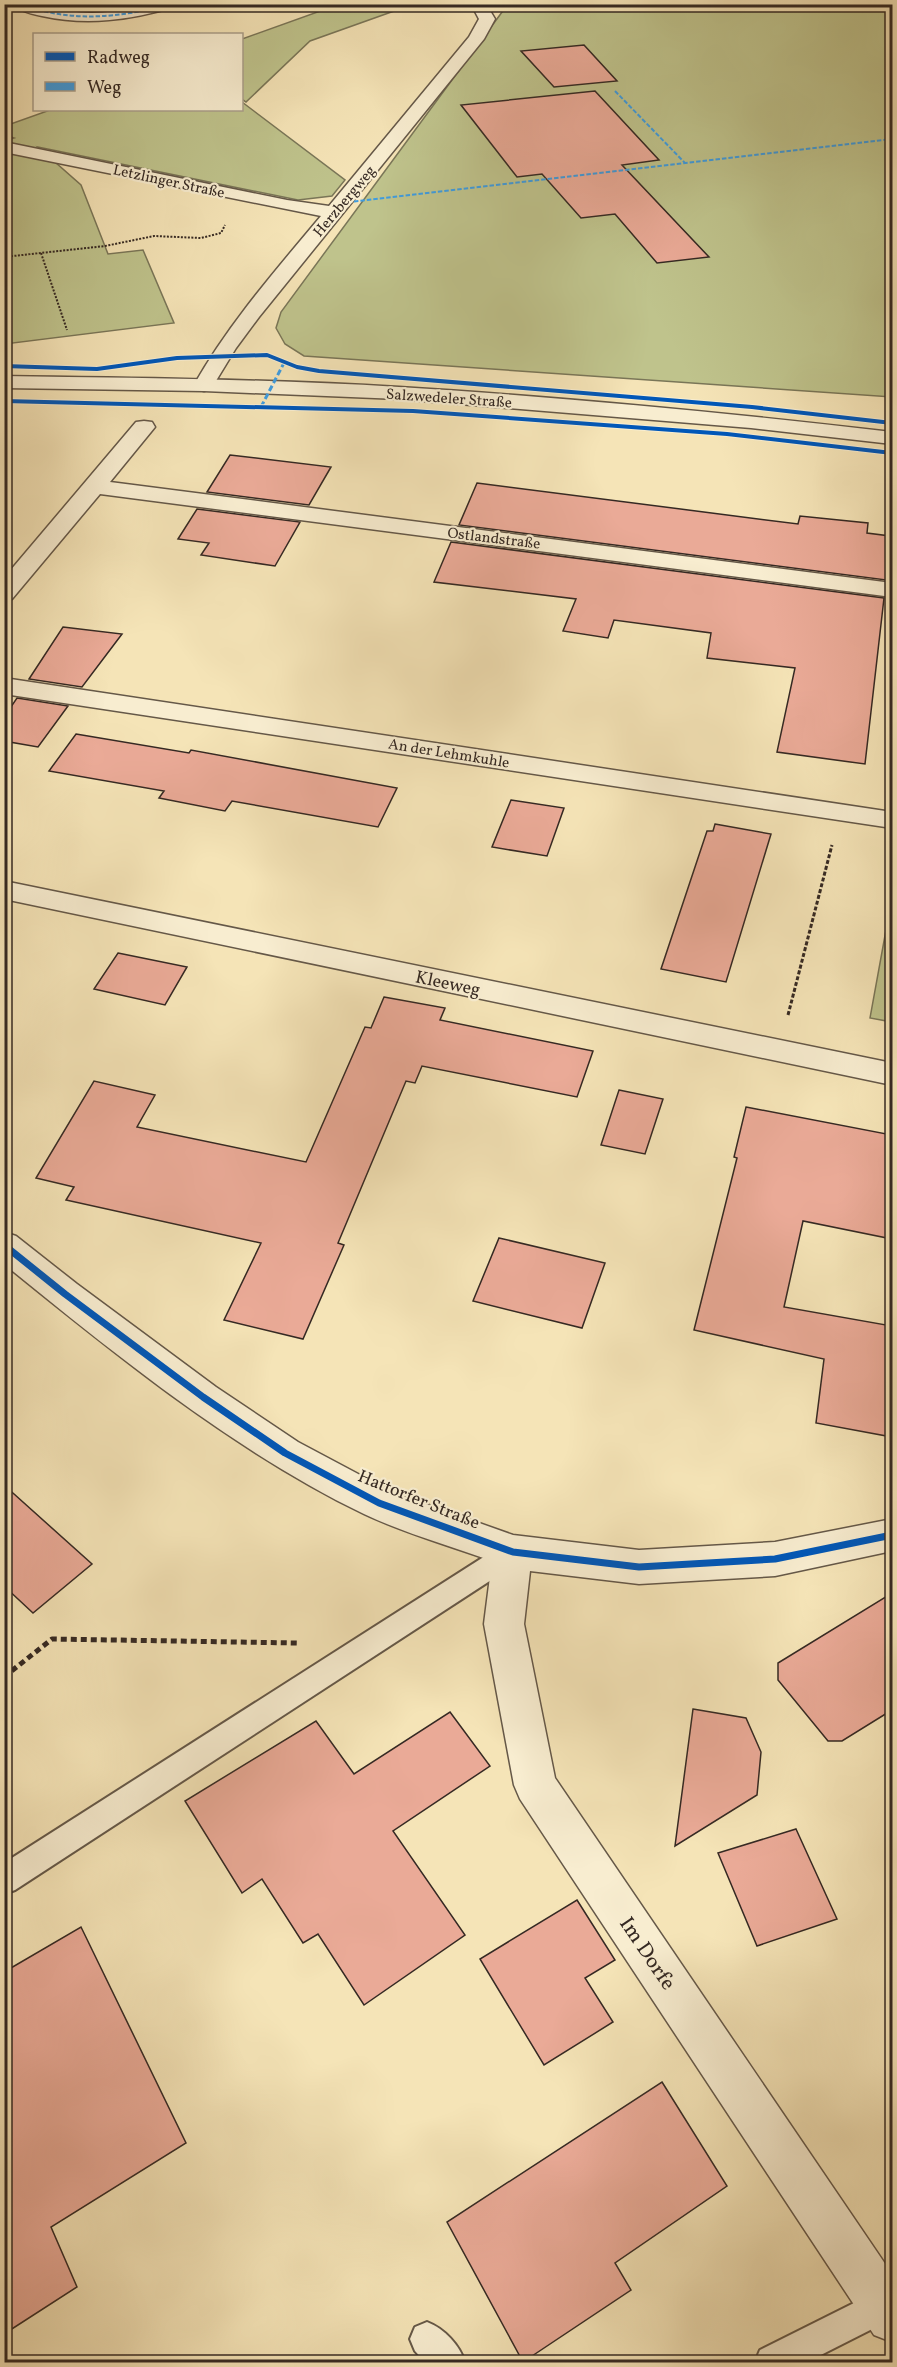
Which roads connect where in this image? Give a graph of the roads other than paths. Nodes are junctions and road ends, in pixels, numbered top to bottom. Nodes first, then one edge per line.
1 (19, 4) edge
2 (169, 4) edge
3 (483, 12) edge
4 (4, 147) edge
5 (333, 212) junction
6 (4, 382) edge
7 (204, 385) junction
8 (144, 427) dead end
9 (892, 438) edge
10 (96, 487) junction
11 (892, 590) edge
12 (4, 594) edge
13 (4, 686) edge
14 (892, 820) edge
15 (4, 890) edge
16 (892, 1074) edge
17 (4, 1245) edge
18 (892, 1535) edge
19 (513, 1552) junction
20 (4, 1880) edge
21 (888, 2311) edge
22 (772, 2362) edge

1 - 2 street
3 - 5 street, Herzbergweg
4 - 5 street, Letzlinger Straße
5 - 7 street, Herzbergweg
6 - 7 street, Salzwedeler Straße
7 - 9 street, Salzwedeler Straße
8 - 10 street
10 - 11 street, Ostlandstraße
10 - 12 street
13 - 14 street, An der Lehmkuhle
15 - 16 street, Kleeweg
17 - 19 street, Hattorfer Straße
18 - 19 street, Hattorfer Straße
19 - 20 lane
19 - 21 street, Im Dorfe
21 - 22 lane

